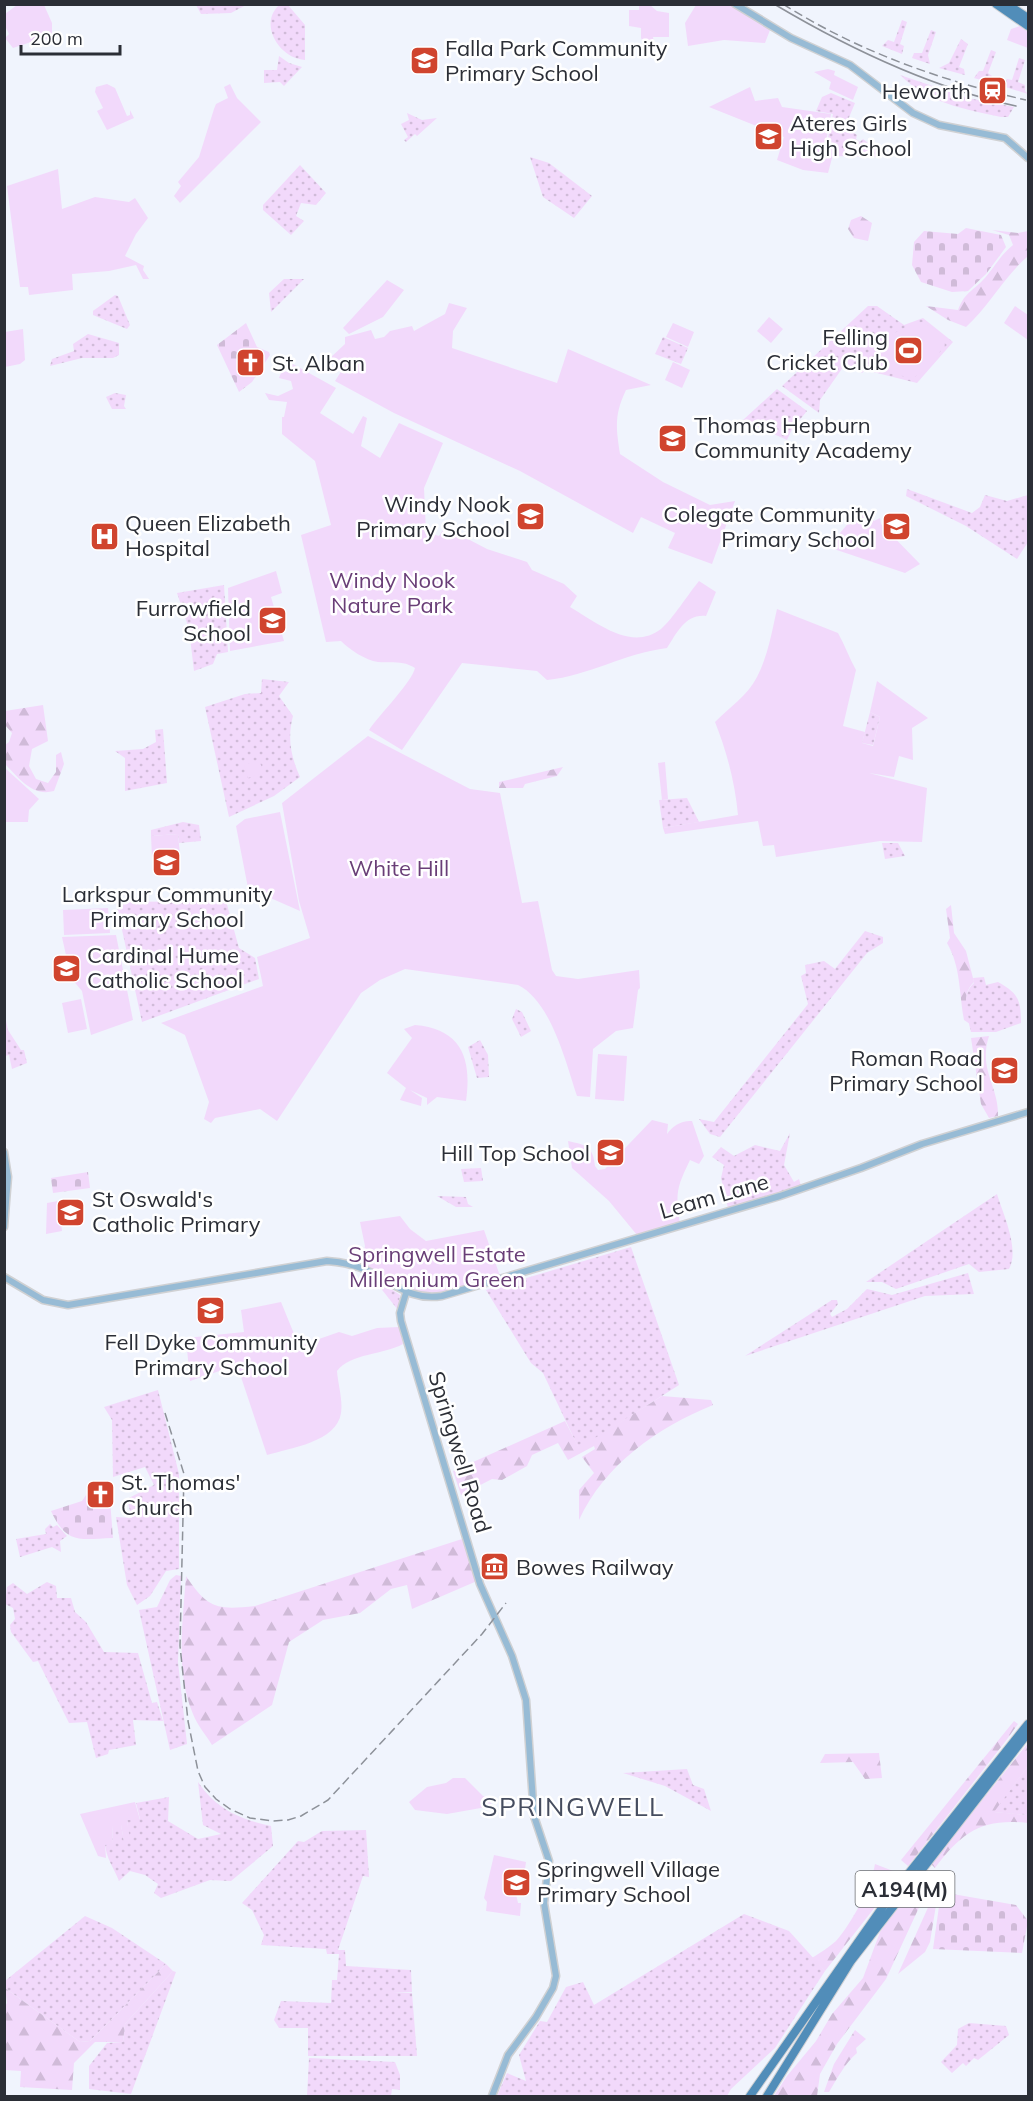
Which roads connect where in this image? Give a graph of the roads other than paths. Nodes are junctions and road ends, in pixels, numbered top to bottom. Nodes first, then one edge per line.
1 (735, 4) edge
2 (996, 4) edge
3 (1007, 4) edge
4 (1029, 18) edge
5 (1029, 26) edge
6 (1029, 158) edge
7 (1029, 1112) edge
8 (4, 1152) edge
9 (4, 1227) edge
10 (4, 1277) edge
11 (406, 1293) junction
12 (1029, 1724) edge
13 (1029, 1733) edge
14 (810, 2008) junction
15 (492, 2097) edge
16 (750, 2097) edge
17 (756, 2097) edge
18 (766, 2097) edge

1 - 6 main road
2 - 5 highway
3 - 4 highway
7 - 11 main road, Leam Lane
8 - 9 main road
10 - 11 main road
11 - 15 main road, Springwell Road
12 - 14 highway, A194(M)
13 - 18 highway, A194(M)
14 - 16 highway, A194(M)
14 - 17 highway, A194(M)

